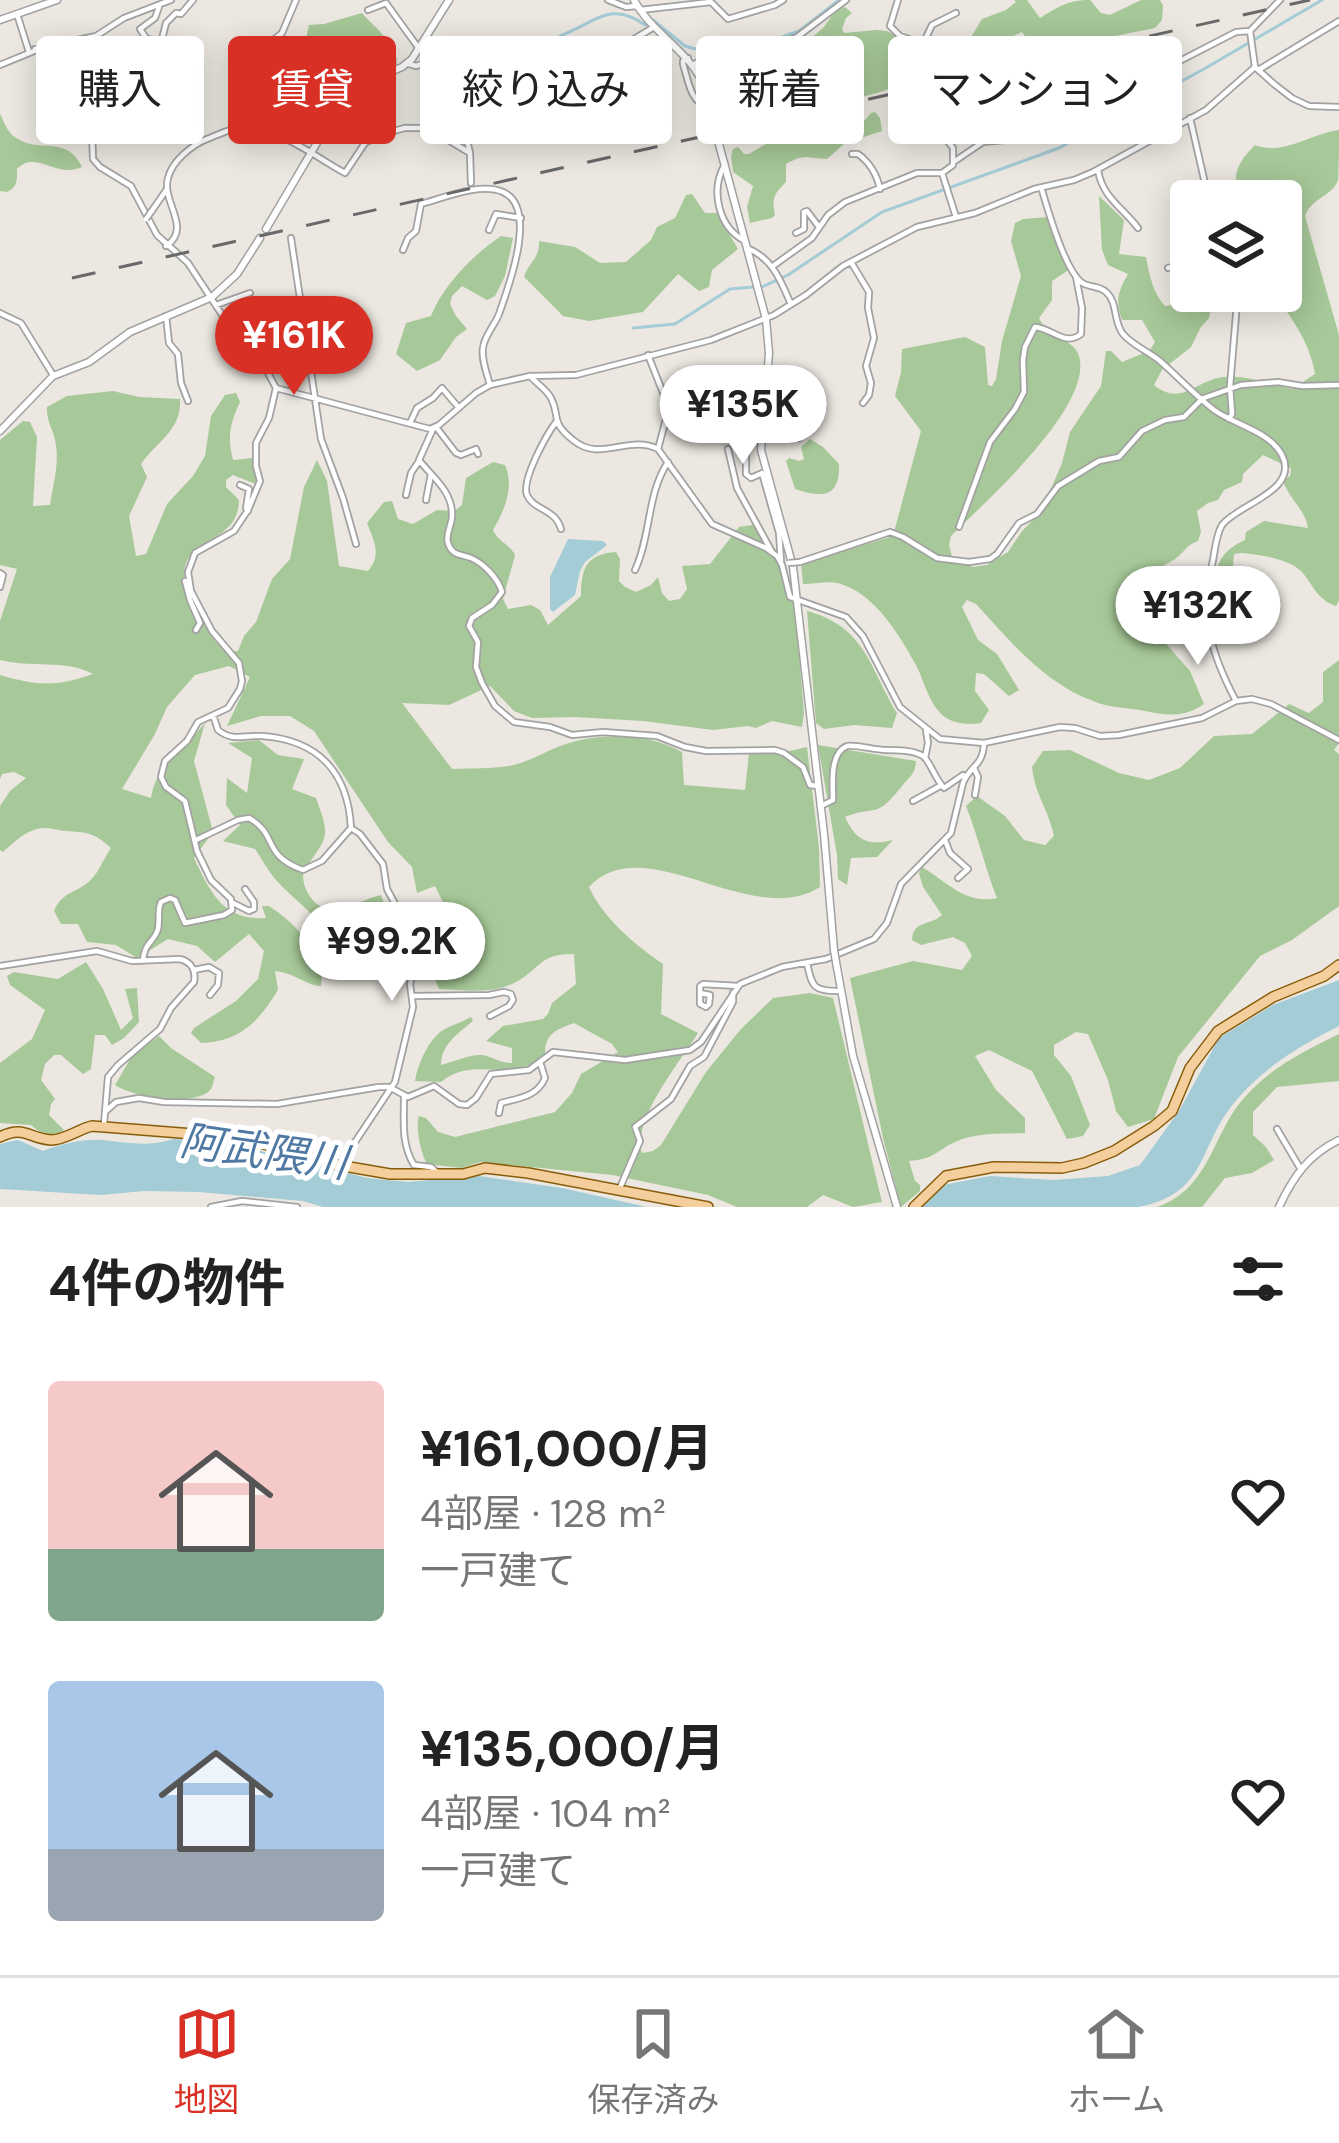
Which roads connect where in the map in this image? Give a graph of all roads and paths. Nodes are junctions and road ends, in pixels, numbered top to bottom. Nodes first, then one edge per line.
1 (30, 0) edge
2 (57, 0) edge
3 (144, 0) edge
4 (171, 0) edge
5 (193, 0) edge
6 (296, 0) edge
7 (449, 0) edge
8 (608, 0) edge
9 (783, 0) edge
10 (846, 0) edge
11 (898, 0) edge
12 (1280, 0) edge
13 (159, 5) junction
14 (637, 5) edge
15 (147, 10) junction
16 (368, 10) dead end
17 (21, 12) junction
18 (956, 13) dead end
19 (0, 20) edge
20 (1339, 21) edge
21 (654, 27) junction
22 (1250, 31) junction
23 (278, 36) edge
24 (428, 36) edge
25 (638, 36) edge
26 (900, 36) edge
27 (927, 36) edge
28 (419, 50) joint
29 (32, 51) junction
30 (408, 63) junction
31 (692, 63) junction
32 (0, 65) edge
33 (420, 65) edge
34 (396, 69) edge
35 (1258, 69) junction
36 (696, 70) edge
37 (686, 73) junction
38 (696, 99) edge
39 (1339, 107) edge
40 (1190, 118) junction
41 (228, 132) edge
42 (292, 144) edge
43 (316, 144) edge
44 (468, 144) edge
45 (720, 144) edge
46 (950, 144) edge
47 (470, 153) junction
48 (310, 154) junction
49 (852, 154) dead end
50 (955, 160) junction
51 (725, 164) junction
52 (1098, 170) junction
53 (942, 173) junction
54 (1204, 180) edge
55 (471, 183) dead end
56 (1041, 188) junction
57 (167, 189) junction
58 (880, 189) junction
59 (148, 216) dead end
60 (521, 218) junction
61 (956, 218) junction
62 (819, 227) junction
63 (1138, 228) dead end
64 (266, 229) dead end
65 (489, 230) dead end
66 (796, 233) dead end
67 (260, 238) dead end
68 (291, 238) dead end
69 (746, 245) junction
70 (166, 246) junction
71 (403, 250) dead end
72 (851, 262) junction
73 (773, 266) junction
74 (1074, 272) junction
75 (250, 293) dead end
76 (214, 301) junction
77 (791, 304) junction
78 (1236, 312) edge
79 (0, 314) edge
80 (166, 316) junction
81 (766, 320) junction
82 (648, 355) junction
83 (53, 376) junction
84 (530, 376) junction
85 (490, 385) junction
86 (1339, 385) edge
87 (1230, 386) junction
88 (276, 388) junction
89 (315, 398) junction
90 (1201, 399) junction
91 (188, 401) dead end
92 (863, 403) dead end
93 (459, 408) junction
94 (763, 416) junction
95 (1229, 419) junction
96 (556, 422) junction
97 (410, 423) junction
98 (434, 428) junction
99 (0, 430) edge
100 (799, 438) dead end
101 (741, 446) dead end
102 (658, 449) junction
103 (728, 449) dead end
104 (478, 454) dead end
105 (419, 460) junction
106 (668, 462) junction
107 (764, 472) junction
108 (431, 474) junction
109 (239, 485) dead end
110 (406, 495) dead end
111 (426, 500) dead end
112 (248, 511) junction
113 (959, 527) dead end
114 (561, 529) dead end
115 (356, 544) dead end
116 (772, 552) junction
117 (784, 564) junction
118 (190, 565) junction
119 (634, 570) dead end
120 (0, 573) edge
121 (0, 587) edge
122 (798, 602) junction
123 (1174, 604) dead end
124 (1207, 620) junction
125 (196, 630) dead end
126 (1236, 701) junction
127 (214, 715) junction
128 (926, 730) junction
129 (1339, 740) edge
130 (984, 743) junction
131 (925, 758) junction
132 (971, 771) junction
133 (818, 786) junction
134 (940, 786) junction
135 (975, 795) dead end
136 (913, 801) dead end
137 (821, 806) junction
138 (351, 828) junction
139 (196, 840) junction
140 (945, 840) junction
141 (958, 878) dead end
142 (245, 889) dead end
143 (232, 903) junction
144 (143, 961) junction
145 (807, 963) junction
146 (1339, 965) edge
147 (0, 966) edge
148 (194, 970) junction
149 (735, 990) junction
150 (840, 991) junction
151 (700, 993) dead end
152 (210, 995) dead end
153 (412, 996) junction
154 (490, 1016) dead end
155 (540, 1062) junction
156 (391, 1088) junction
157 (404, 1096) junction
158 (105, 1112) junction
159 (499, 1113) dead end
160 (104, 1127) junction
161 (1276, 1130) dead end
162 (0, 1137) edge
163 (1339, 1140) edge
164 (345, 1167) junction
165 (1300, 1168) junction
166 (438, 1173) junction
167 (619, 1190) junction
168 (897, 1206) edge
169 (211, 1207) edge
170 (297, 1207) edge
171 (708, 1207) edge
172 (914, 1207) edge
173 (1279, 1207) edge

1 - 17 street
2 - 17 street
3 - 15 street
4 - 13 street
5 - 13 street
6 - 23 street
7 - 24 street
8 - 14 street
9 - 14 street
10 - 31 street
11 - 26 street
12 - 22 street
13 - 15 street
14 - 21 street
15 - 29 street
16 - 28 street
17 - 19 street
17 - 29 street
18 - 27 street
20 - 35 street
21 - 25 street
21 - 31 street
22 - 35 street
22 - 50 street
28 - 30 street
29 - 32 street
29 - 70 street
30 - 33 street
30 - 34 street
31 - 36 street
31 - 37 street
31 - 37 street
35 - 39 street
35 - 40 street
37 - 38 street
40 - 52 street
40 - 54 street
41 - 57 street
42 - 48 street
43 - 48 street
44 - 47 street
45 - 51 street
46 - 50 street
47 - 48 street
47 - 55 street
48 - 64 street
49 - 58 street
50 - 53 street
51 - 69 street
51 - 69 street
52 - 56 street
52 - 63 street
53 - 58 street
53 - 61 street
56 - 61 street
56 - 74 street
57 - 59 street
57 - 70 street
58 - 62 street
60 - 65 street
60 - 71 street
60 - 85 street
61 - 72 street
62 - 66 street
62 - 73 street
67 - 76 street
68 - 89 street
69 - 73 street
69 - 81 street
70 - 76 street
72 - 77 street
72 - 92 street
73 - 77 street
74 - 90 street
74 - 113 street
75 - 76 street
76 - 80 street
76 - 88 street
77 - 81 street
78 - 87 street
79 - 83 street
80 - 83 street
80 - 91 street
81 - 82 street
81 - 94 street
82 - 84 street
82 - 102 street
83 - 99 street
84 - 85 street
84 - 96 street
85 - 93 street
86 - 87 street
87 - 90 street
87 - 95 street
88 - 89 street
88 - 112 street
89 - 97 street
89 - 115 street
90 - 95 street
90 - 117 street, bridge
93 - 97 street
93 - 98 street
94 - 100 street
94 - 107 street
95 - 124 street
96 - 102 street
96 - 114 street
97 - 98 street
98 - 104 street
98 - 105 street
101 - 107 street
102 - 106 street
103 - 116 street
105 - 108 street
105 - 110 street
106 - 116 street
106 - 119 street
107 - 117 street
107 - 122 street
108 - 111 street
108 - 133 street
109 - 112 street
112 - 118 street
116 - 117 street
117 - 122 street
118 - 125 street
118 - 127 street
120 - 121 street
122 - 128 street
122 - 133 street
123 - 124 street
124 - 126 street
126 - 129 street
126 - 130 street
127 - 138 street
127 - 139 street
128 - 130 street
128 - 131 street
130 - 132 street
131 - 134 street
131 - 137 street
132 - 134 street
132 - 135 street
132 - 140 street
133 - 137 street
134 - 136 street
137 - 150 street, bridge
138 - 139 street
138 - 153 street
139 - 143 street
140 - 141 street
140 - 145 street
142 - 143 street
143 - 144 street
144 - 147 street
144 - 148 street
145 - 149 street
145 - 150 street
146 - 172 main road
148 - 152 street
148 - 158 street
149 - 151 street
149 - 155 street
149 - 167 street
150 - 168 street
153 - 154 street
153 - 156 street
155 - 157 street
155 - 159 street
156 - 157 street
156 - 158 street
156 - 164 street
157 - 166 street
158 - 160 street
160 - 162 main road
160 - 164 main road
161 - 165 street
163 - 165 street
164 - 166 main road
165 - 173 street
166 - 167 main road
167 - 171 main road
169 - 170 street

